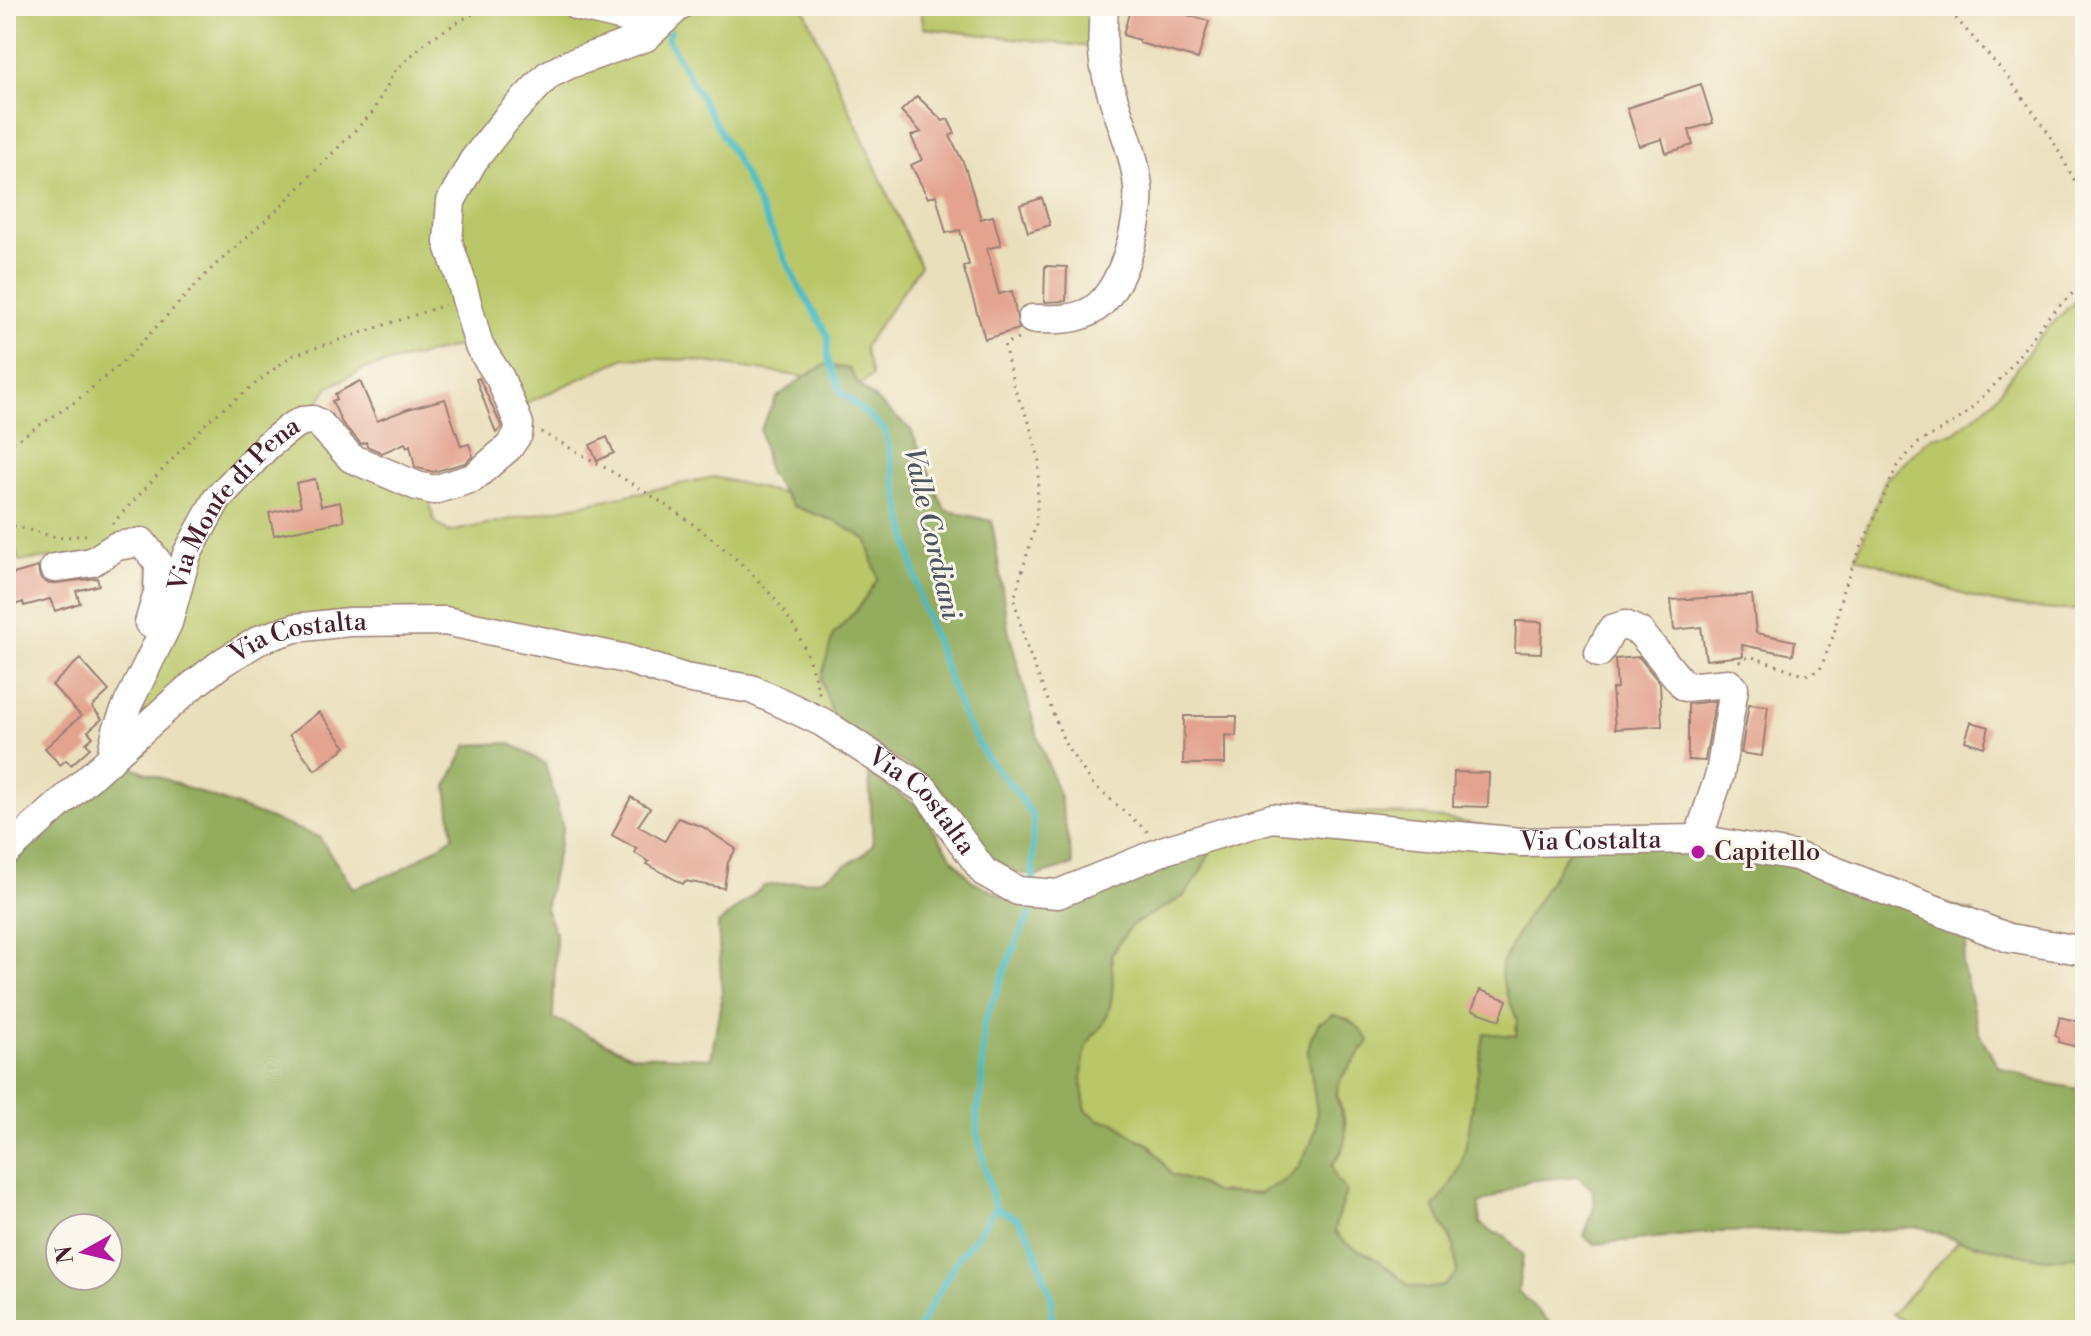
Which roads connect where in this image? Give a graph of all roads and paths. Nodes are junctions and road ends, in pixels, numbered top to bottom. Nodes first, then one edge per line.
1 (502, 6) edge
2 (577, 6) edge
3 (1104, 6) edge
4 (1945, 6) edge
5 (674, 10) edge
6 (2085, 200) edge
7 (2085, 281) edge
8 (466, 299) junction
9 (1032, 319) joint
10 (519, 424) junction
11 (6, 447) edge
12 (6, 524) edge
13 (54, 568) dead end
14 (1599, 653) dead end
15 (139, 682) junction
16 (1728, 683) junction
17 (822, 722) junction
18 (109, 762) junction
19 (1698, 839) junction
20 (1165, 850) junction
21 (6, 852) edge
22 (2085, 951) edge

1 - 11 path
2 - 5 street
3 - 9 street
4 - 6 path
5 - 8 street
7 - 16 path
8 - 10 street
8 - 12 path
9 - 20 path
10 - 15 street, Via Monte di Pena
10 - 17 path
13 - 15 street
14 - 16 street
15 - 18 street, Via Monte di Pena
16 - 19 street
17 - 18 street, Via Costalta
17 - 20 street, Via Costalta
18 - 21 street, Via Costalta
19 - 20 street, Via Costalta
19 - 22 street, Via Costalta

